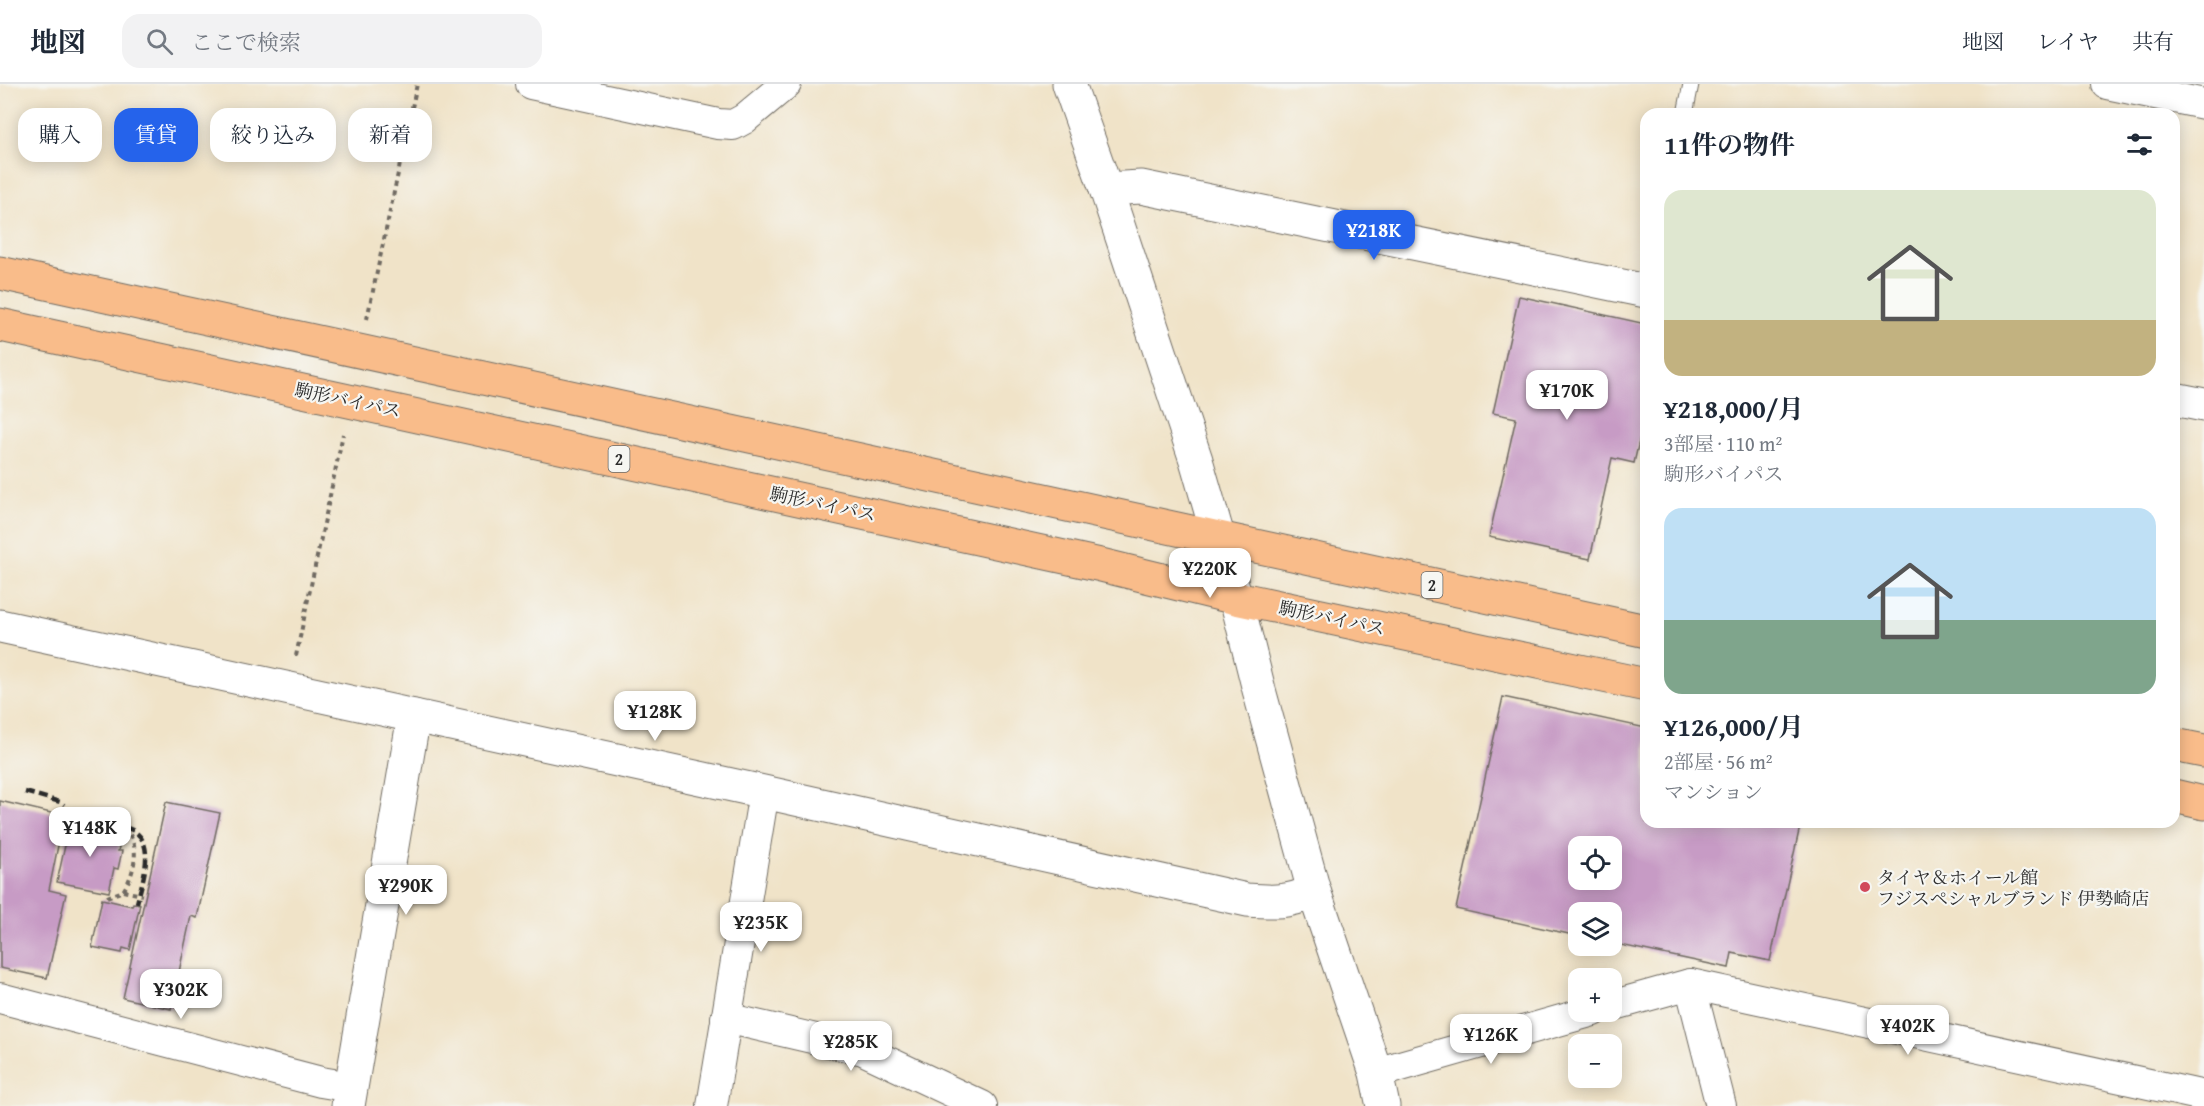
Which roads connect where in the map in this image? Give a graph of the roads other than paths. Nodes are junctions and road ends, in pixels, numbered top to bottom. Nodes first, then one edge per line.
1 (531, 84) edge
2 (786, 84) edge
3 (1069, 84) edge
4 (1691, 84) edge
5 (2107, 84) edge
6 (2204, 104) edge
7 (1686, 108) edge
8 (1106, 189) junction
9 (0, 273) edge
10 (1640, 290) edge
11 (0, 325) edge
12 (2180, 400) edge
13 (2204, 405) edge
14 (1219, 539) junction
15 (1236, 598) junction
16 (0, 626) edge
17 (1640, 630) edge
18 (1640, 683) edge
19 (414, 716) junction
20 (2180, 746) edge
21 (2204, 751) edge
22 (764, 792) junction
23 (2180, 797) edge
24 (2204, 803) edge
25 (1314, 891) junction
26 (1690, 984) junction
27 (0, 998) edge
28 (1622, 1003) edge
29 (726, 1018) junction
30 (1568, 1018) edge
31 (1376, 1073) junction
32 (350, 1096) edge
33 (2204, 1096) edge
34 (712, 1106) edge
35 (982, 1106) edge
36 (1383, 1106) edge
37 (1721, 1106) edge

1 - 2 street
3 - 8 street
4 - 7 lane
5 - 6 street
8 - 10 street
8 - 14 street
9 - 14 main road, 2
11 - 15 main road, 駒形バイパス / 2
12 - 13 street
14 - 15 street
14 - 17 main road, 2
15 - 18 main road, 駒形バイパス / 2
15 - 25 street
16 - 19 street
19 - 22 street
19 - 32 street
20 - 21 main road
22 - 25 street
22 - 29 street
23 - 24 main road
25 - 31 street
26 - 28 street
26 - 33 street
26 - 37 street
27 - 32 street
29 - 34 street
29 - 35 street
30 - 31 street
31 - 36 street

